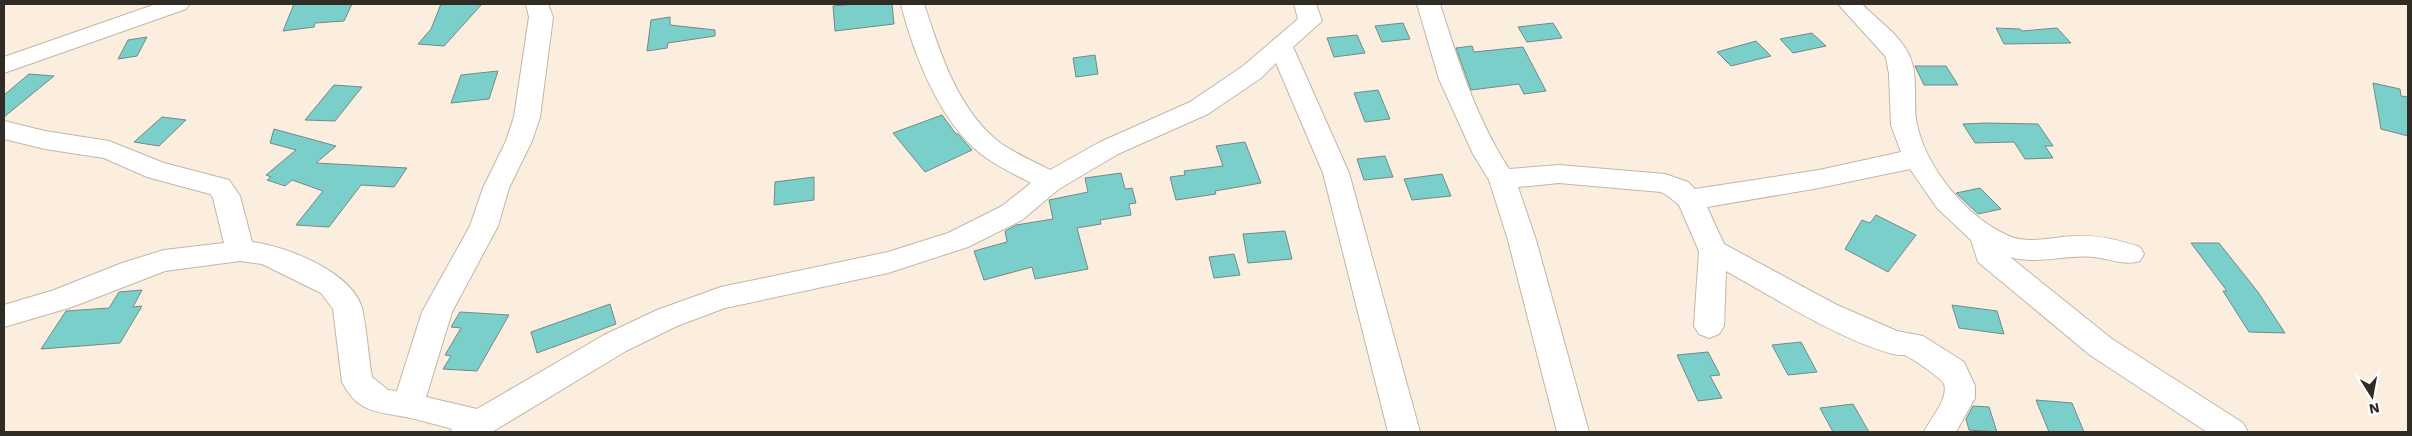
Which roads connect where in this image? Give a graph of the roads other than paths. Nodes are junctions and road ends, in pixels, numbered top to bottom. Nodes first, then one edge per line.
1 (178, 4) edge
2 (537, 4) edge
3 (912, 4) edge
4 (1306, 4) edge
5 (1428, 4) edge
6 (1850, 4) edge
7 (1280, 45) junction
8 (4, 65) edge
9 (4, 130) edge
10 (1916, 158) junction
11 (1502, 179) junction
12 (1050, 182) junction
13 (1690, 200) junction
14 (1984, 236) junction
15 (240, 251) junction
16 (1713, 251) junction
17 (2130, 254) dead end
18 (4, 316) edge
19 (1709, 326) dead end
20 (408, 405) junction
21 (473, 428) edge
22 (1404, 432) edge
23 (1573, 432) edge
24 (1940, 432) edge
25 (2232, 432) edge

1 - 8 street
2 - 20 street
3 - 12 street
4 - 7 street
5 - 11 street
6 - 10 street
7 - 12 street
7 - 22 street
9 - 15 street
10 - 13 street
10 - 14 street
11 - 13 street
11 - 23 street
12 - 21 street
13 - 16 street
14 - 17 street
14 - 25 street
15 - 18 street
15 - 20 street
16 - 19 street
16 - 24 street
20 - 21 street

